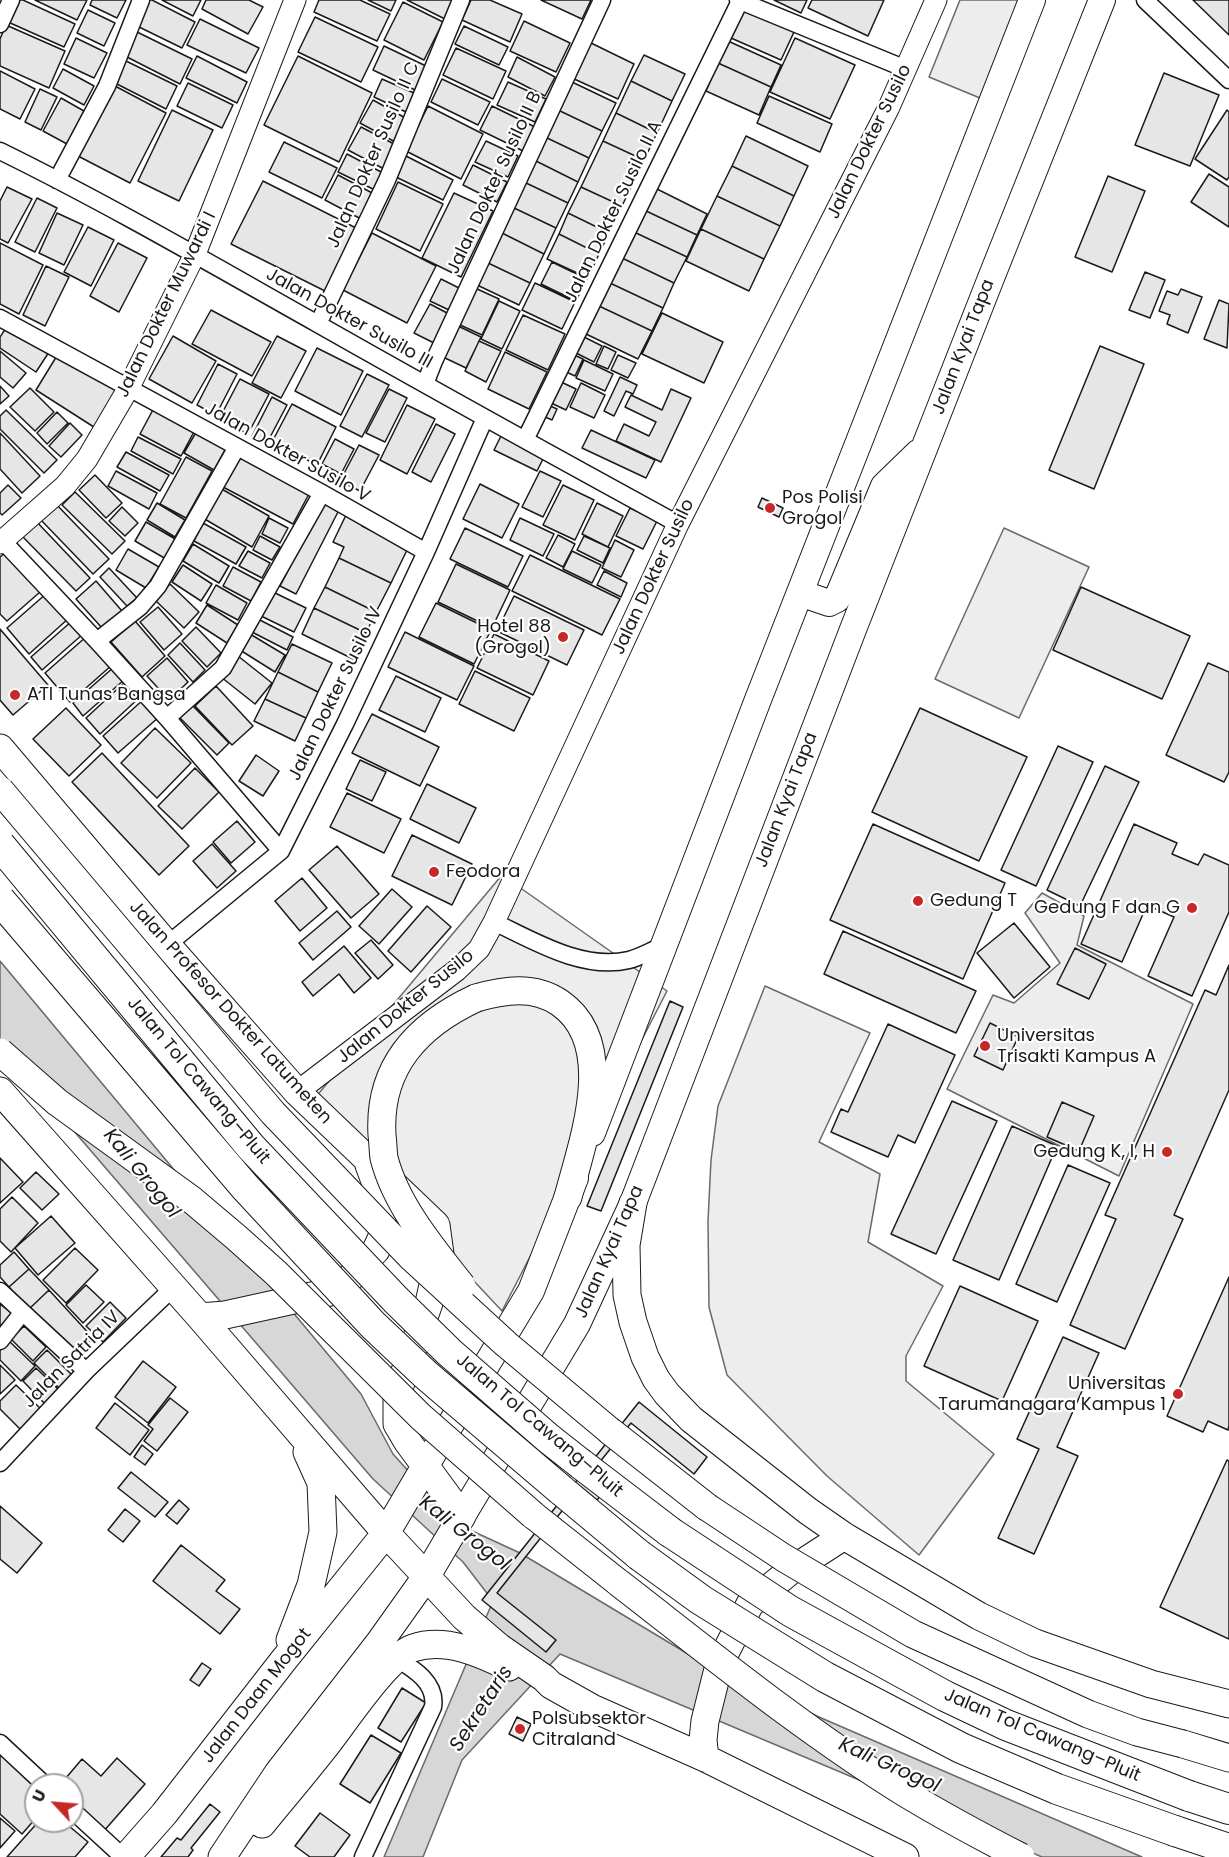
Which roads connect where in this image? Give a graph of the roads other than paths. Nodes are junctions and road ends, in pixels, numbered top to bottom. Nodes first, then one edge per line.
1 (11, 0) edge
2 (141, 0) edge
3 (295, 0) edge
4 (461, 0) edge
5 (602, 0) edge
6 (739, 0) edge
7 (936, 0) edge
8 (1032, 0) edge
9 (1102, 0) edge
10 (1145, 0) edge
11 (0, 24) edge
12 (906, 69) junction
13 (1229, 80) edge
14 (0, 151) edge
15 (57, 180) junction
16 (195, 254) junction
17 (0, 318) edge
18 (318, 324) junction
19 (425, 384) junction
20 (128, 389) junction
21 (485, 418) junction
22 (525, 440) junction
23 (237, 447) junction
24 (925, 447) junction
25 (322, 493) junction
26 (678, 524) junction
27 (1, 541) edge
28 (426, 552) junction
29 (800, 593) junction
30 (97, 641) junction
31 (167, 718) junction
32 (0, 748) edge
33 (0, 790) edge
34 (0, 845) edge
35 (281, 851) junction
36 (0, 900) edge
37 (494, 922) junction
38 (167, 945) junction
39 (663, 946) junction
40 (0, 1052) edge
41 (0, 1091) edge
42 (297, 1092) junction
43 (368, 1161) junction
44 (568, 1197) junction
45 (633, 1203) junction
46 (174, 1287) junction
47 (0, 1291) edge
48 (22, 1313) junction
49 (213, 1316) junction
50 (0, 1341) edge
51 (506, 1344) junction
52 (86, 1371) junction
53 (298, 1431) junction
54 (0, 1462) edge
55 (424, 1469) junction
56 (460, 1519) junction
57 (392, 1522) junction
58 (843, 1536) junction
59 (426, 1577) junction
60 (469, 1636) junction
61 (396, 1658) junction
62 (283, 1661) junction
63 (1229, 1704) edge
64 (0, 1743) edge
65 (705, 1758) junction
66 (1229, 1758) edge
67 (32, 1773) edge
68 (1229, 1809) edge
69 (84, 1821) edge
70 (1229, 1849) edge
71 (124, 1857) edge
72 (222, 1857) edge
73 (230, 1857) edge
74 (363, 1857) edge
75 (905, 1857) edge
76 (1021, 1857) edge

1 - 11 street
2 - 15 street
3 - 16 street, Jalan Dokter Muwardi I
4 - 18 street, Jalan Dokter Susilo II C
5 - 19 street, Jalan Dokter Susilo II B
6 - 12 street
6 - 22 street, Jalan Dokter Susilo II A
7 - 12 street, Jalan Dokter Susilo
8 - 29 main road
9 - 24 main road, Jalan Kyai Tapa
10 - 13 street
12 - 26 street, Jalan Dokter Susilo
14 - 15 street, Jalan Dokter Susilo III
15 - 16 street, Jalan Dokter Susilo III
16 - 18 street, Jalan Dokter Susilo III
16 - 20 street, Jalan Dokter Muwardi I
17 - 20 street, Jalan Dokter Susilo V
18 - 19 street, Jalan Dokter Susilo III
19 - 21 street, Jalan Dokter Susilo III
20 - 23 street, Jalan Dokter Susilo V
20 - 27 street, Jalan Dokter Muwardi I
21 - 22 street, Jalan Dokter Susilo III
21 - 28 street, Jalan Dokter Susilo IV
22 - 26 street, Jalan Dokter Susilo III
23 - 25 street, Jalan Dokter Susilo V
23 - 30 street
24 - 29 main road
24 - 45 main road, Jalan Kyai Tapa
25 - 28 street, Jalan Dokter Susilo V
25 - 31 street
26 - 37 street, Jalan Dokter Susilo
27 - 30 street
28 - 35 street, Jalan Dokter Susilo IV
29 - 39 main road
30 - 31 street
31 - 35 street
32 - 38 highway, Jalan Profesor Dokter Latumeten
33 - 51 highway, Jalan Profesor Dokter Latumeten, bridge
34 - 68 highway, Jalan Tol Cawang–Pluit, bridge
35 - 38 street, Jalan Dokter Susilo IV
36 - 70 highway, Jalan Tol Cawang–Pluit, bridge
37 - 39 street
37 - 42 street, Jalan Dokter Susilo
38 - 42 highway, Jalan Profesor Dokter Latumeten
39 - 44 main road
40 - 76 highway, bridge
41 - 46 highway
42 - 43 highway, Jalan Profesor Dokter Latumeten
43 - 49 highway
43 - 55 highway, Jalan Profesor Dokter Latumeten
44 - 51 highway, bridge
44 - 55 main road
45 - 56 main road, Jalan Kyai Tapa
45 - 58 highway
46 - 49 highway
46 - 52 street, Jalan Satria IV
47 - 48 street
48 - 50 street
48 - 52 street
49 - 53 highway
51 - 66 highway, Jalan Profesor Dokter Latumeten, bridge
52 - 54 street, Jalan Satria IV
53 - 57 highway
53 - 62 highway
55 - 56 highway, Jalan Profesor Dokter Latumeten
55 - 57 highway
56 - 59 highway, Jalan Kyai Tapa
57 - 59 highway
57 - 62 highway, Jalan Daan Mogot
58 - 63 highway
58 - 65 highway
59 - 60 highway
59 - 72 highway
60 - 61 highway
60 - 65 highway
61 - 73 highway
61 - 74 street
62 - 71 highway, Jalan Daan Mogot
64 - 67 street
65 - 75 highway
69 - 71 street

